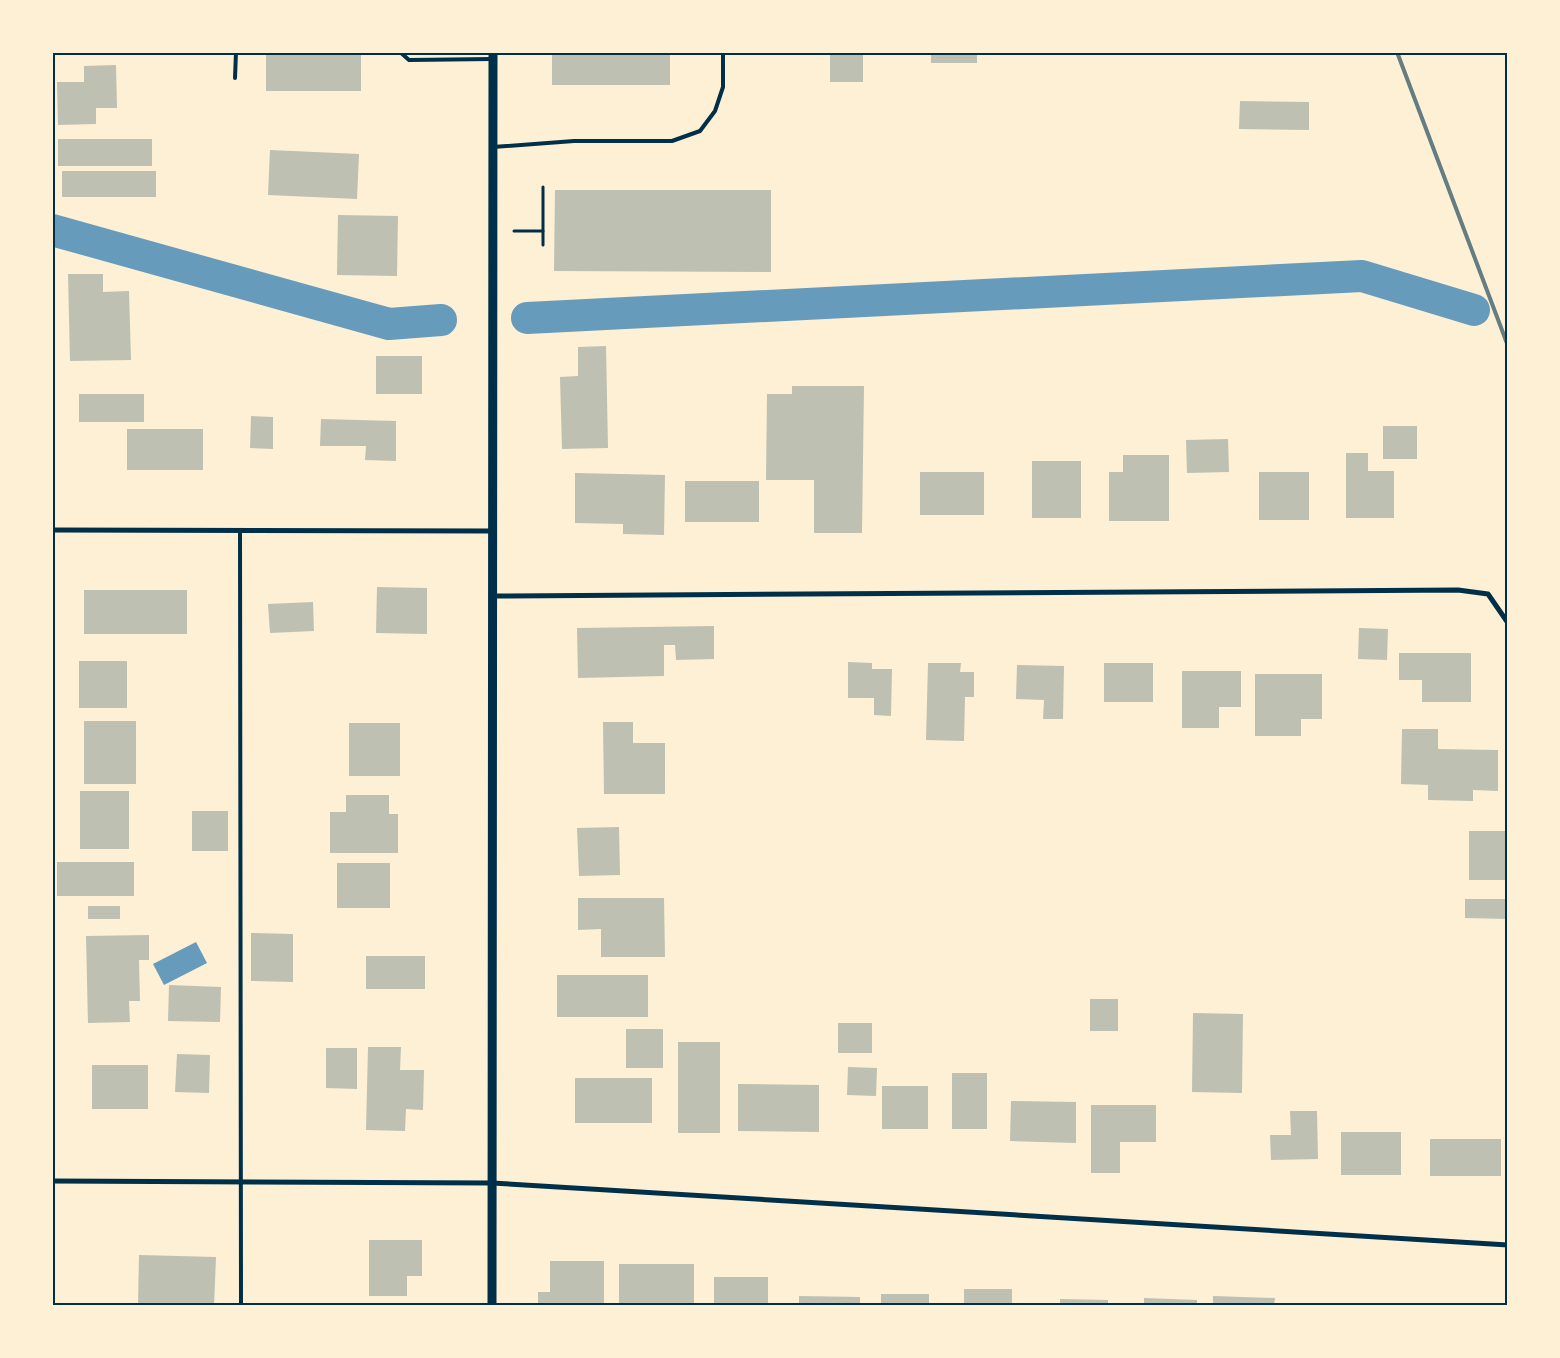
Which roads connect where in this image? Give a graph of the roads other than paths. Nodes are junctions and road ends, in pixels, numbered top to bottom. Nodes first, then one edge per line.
1 (236, 52) edge
2 (400, 52) edge
3 (723, 52) edge
4 (493, 56) edge
5 (236, 78) dead end
6 (493, 147) junction
7 (52, 530) edge
8 (240, 531) junction
9 (493, 531) junction
10 (493, 596) junction
11 (1508, 623) edge
12 (52, 1181) edge
13 (240, 1182) junction
14 (492, 1183) junction
15 (1508, 1245) edge
16 (241, 1306) edge
17 (492, 1306) edge

1 - 5 lane
2 - 4 lane
3 - 6 lane
4 - 6 street
6 - 9 street
7 - 8 street
8 - 9 street
8 - 13 lane
9 - 10 street
10 - 11 street
10 - 14 street
12 - 13 street
13 - 14 street
13 - 16 lane
14 - 15 street
14 - 17 street

